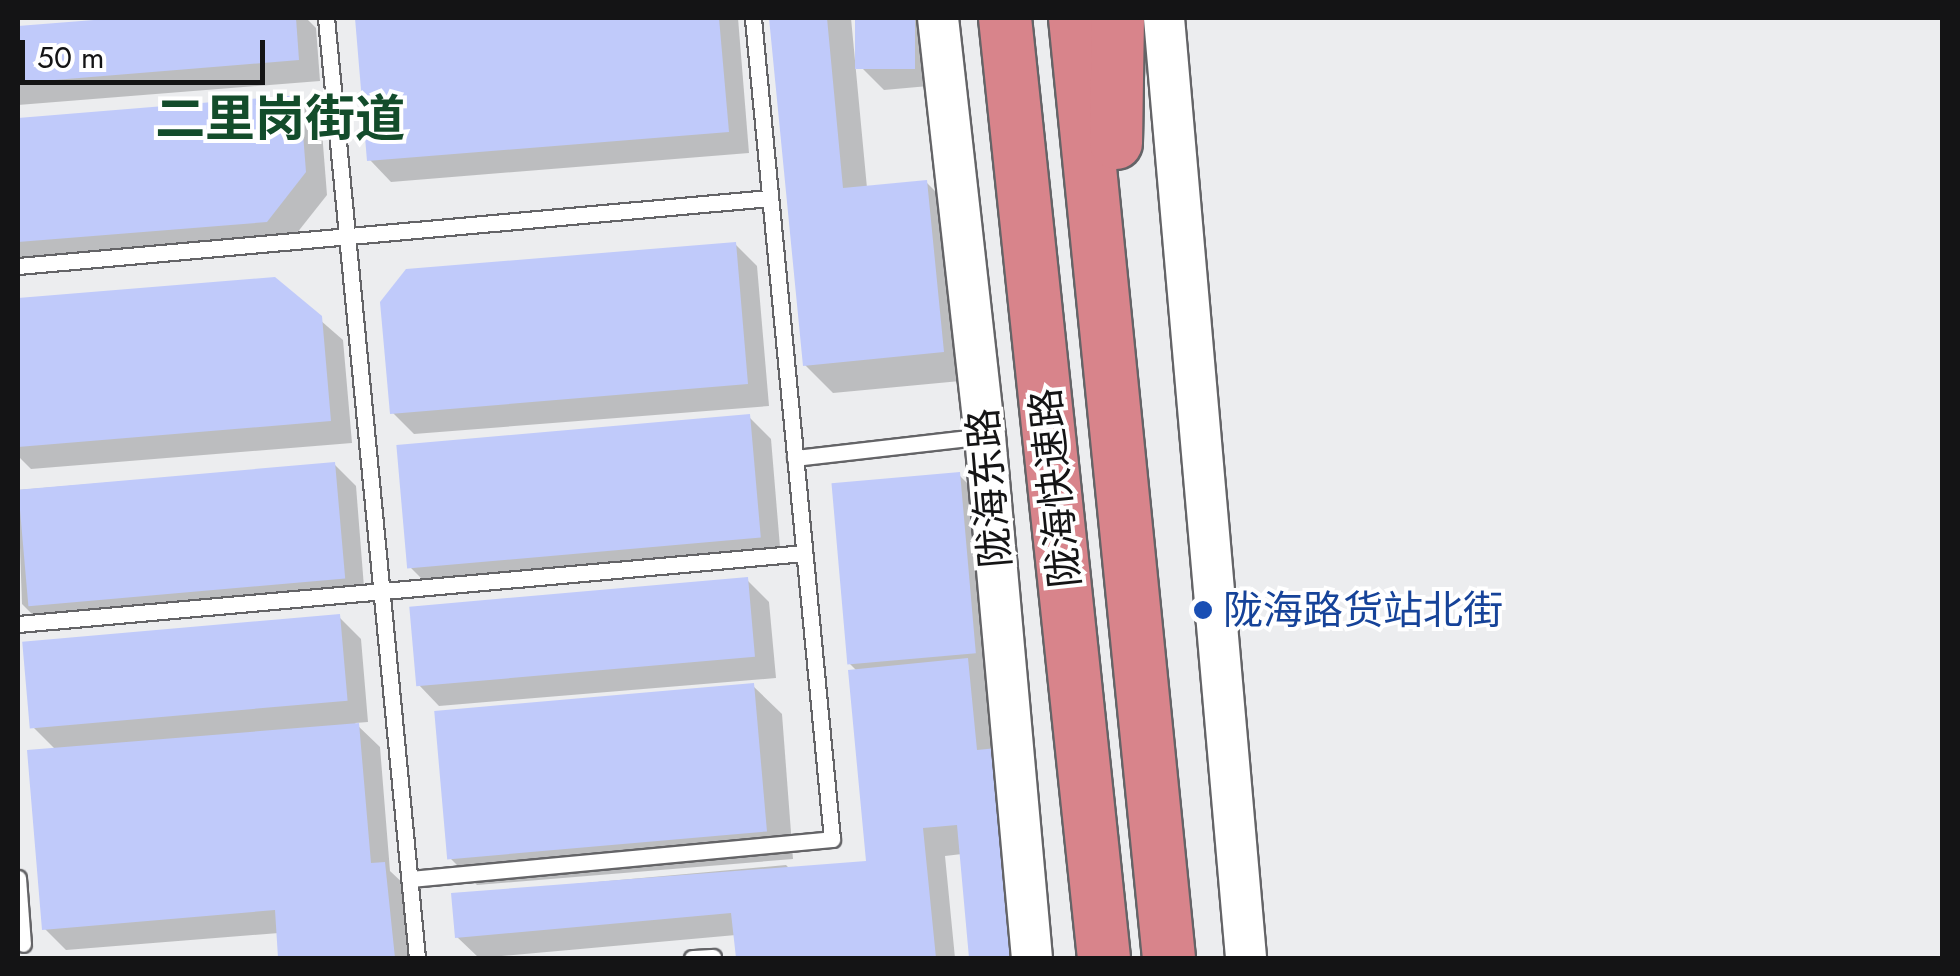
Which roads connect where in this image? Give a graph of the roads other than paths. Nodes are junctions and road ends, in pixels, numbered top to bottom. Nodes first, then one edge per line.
1 (326, 18) edge
2 (753, 18) edge
3 (938, 18) edge
4 (1004, 18) edge
5 (1075, 18) edge
6 (1118, 18) edge
7 (1164, 18) edge
8 (770, 198) junction
9 (347, 236) junction
10 (18, 266) edge
11 (1112, 374) junction
12 (985, 436) junction
13 (795, 458) junction
14 (804, 553) junction
15 (382, 591) junction
16 (18, 624) edge
17 (18, 878) edge
18 (410, 879) junction
19 (23, 944) dead end
20 (713, 956) edge
21 (417, 958) edge
22 (692, 958) edge
23 (1032, 958) edge
24 (1104, 958) edge
25 (1169, 958) edge
26 (1246, 958) edge

1 - 9 lane
2 - 8 lane
3 - 12 street, 陇海东路
4 - 24 highway, 陇海快速路
5 - 11 highway, 陇海快速路
6 - 11 highway
7 - 26 street
8 - 9 lane
8 - 13 lane
9 - 10 lane
9 - 15 lane
11 - 25 highway, 陇海快速路
12 - 13 lane
12 - 23 street, 陇海东路
13 - 14 lane
14 - 15 lane
14 - 18 lane
15 - 16 lane
15 - 18 lane
17 - 19 lane
18 - 21 lane
20 - 22 lane

